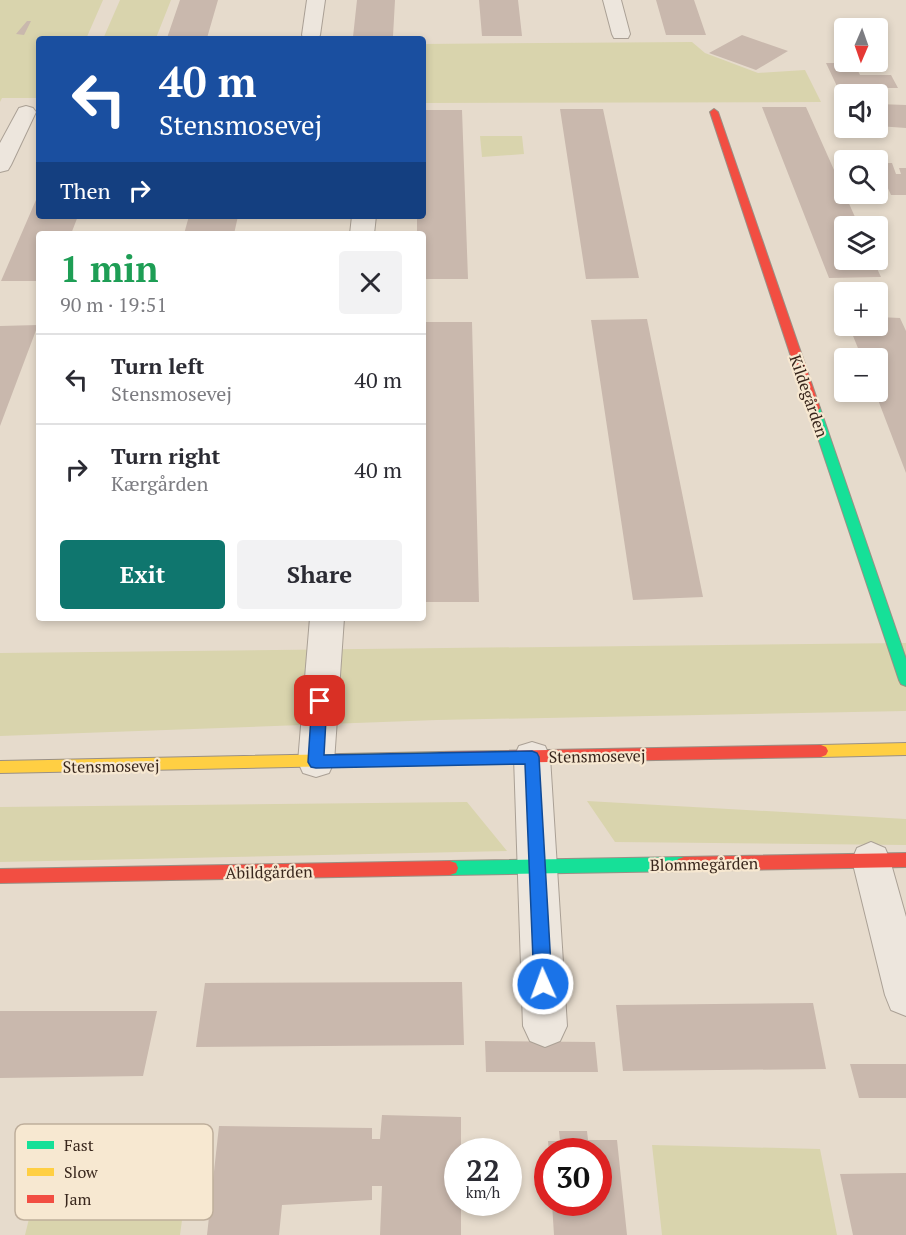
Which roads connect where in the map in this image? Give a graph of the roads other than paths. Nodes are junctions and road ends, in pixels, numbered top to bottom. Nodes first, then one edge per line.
1 (316, 0) edge
2 (612, 0) edge
3 (311, 34) dead end
4 (621, 34) dead end
5 (26, 112) dead end
6 (714, 112) dead end
7 (0, 165) edge
8 (327, 621) edge
9 (906, 680) edge
10 (906, 749) edge
11 (532, 757) junction
12 (316, 762) junction
13 (0, 767) edge
14 (888, 860) edge
15 (538, 868) junction
16 (0, 876) edge
17 (906, 995) edge
18 (545, 1026) dead end

1 - 3 street
2 - 4 street
5 - 7 street
6 - 9 street, Kildegården
8 - 12 street
10 - 11 street, Stensmosevej
11 - 12 street, Stensmosevej
11 - 15 street
12 - 13 street, Stensmosevej
14 - 15 street, Blommegården
14 - 17 street, Blommegården
15 - 16 street, Abildgården
15 - 18 street

